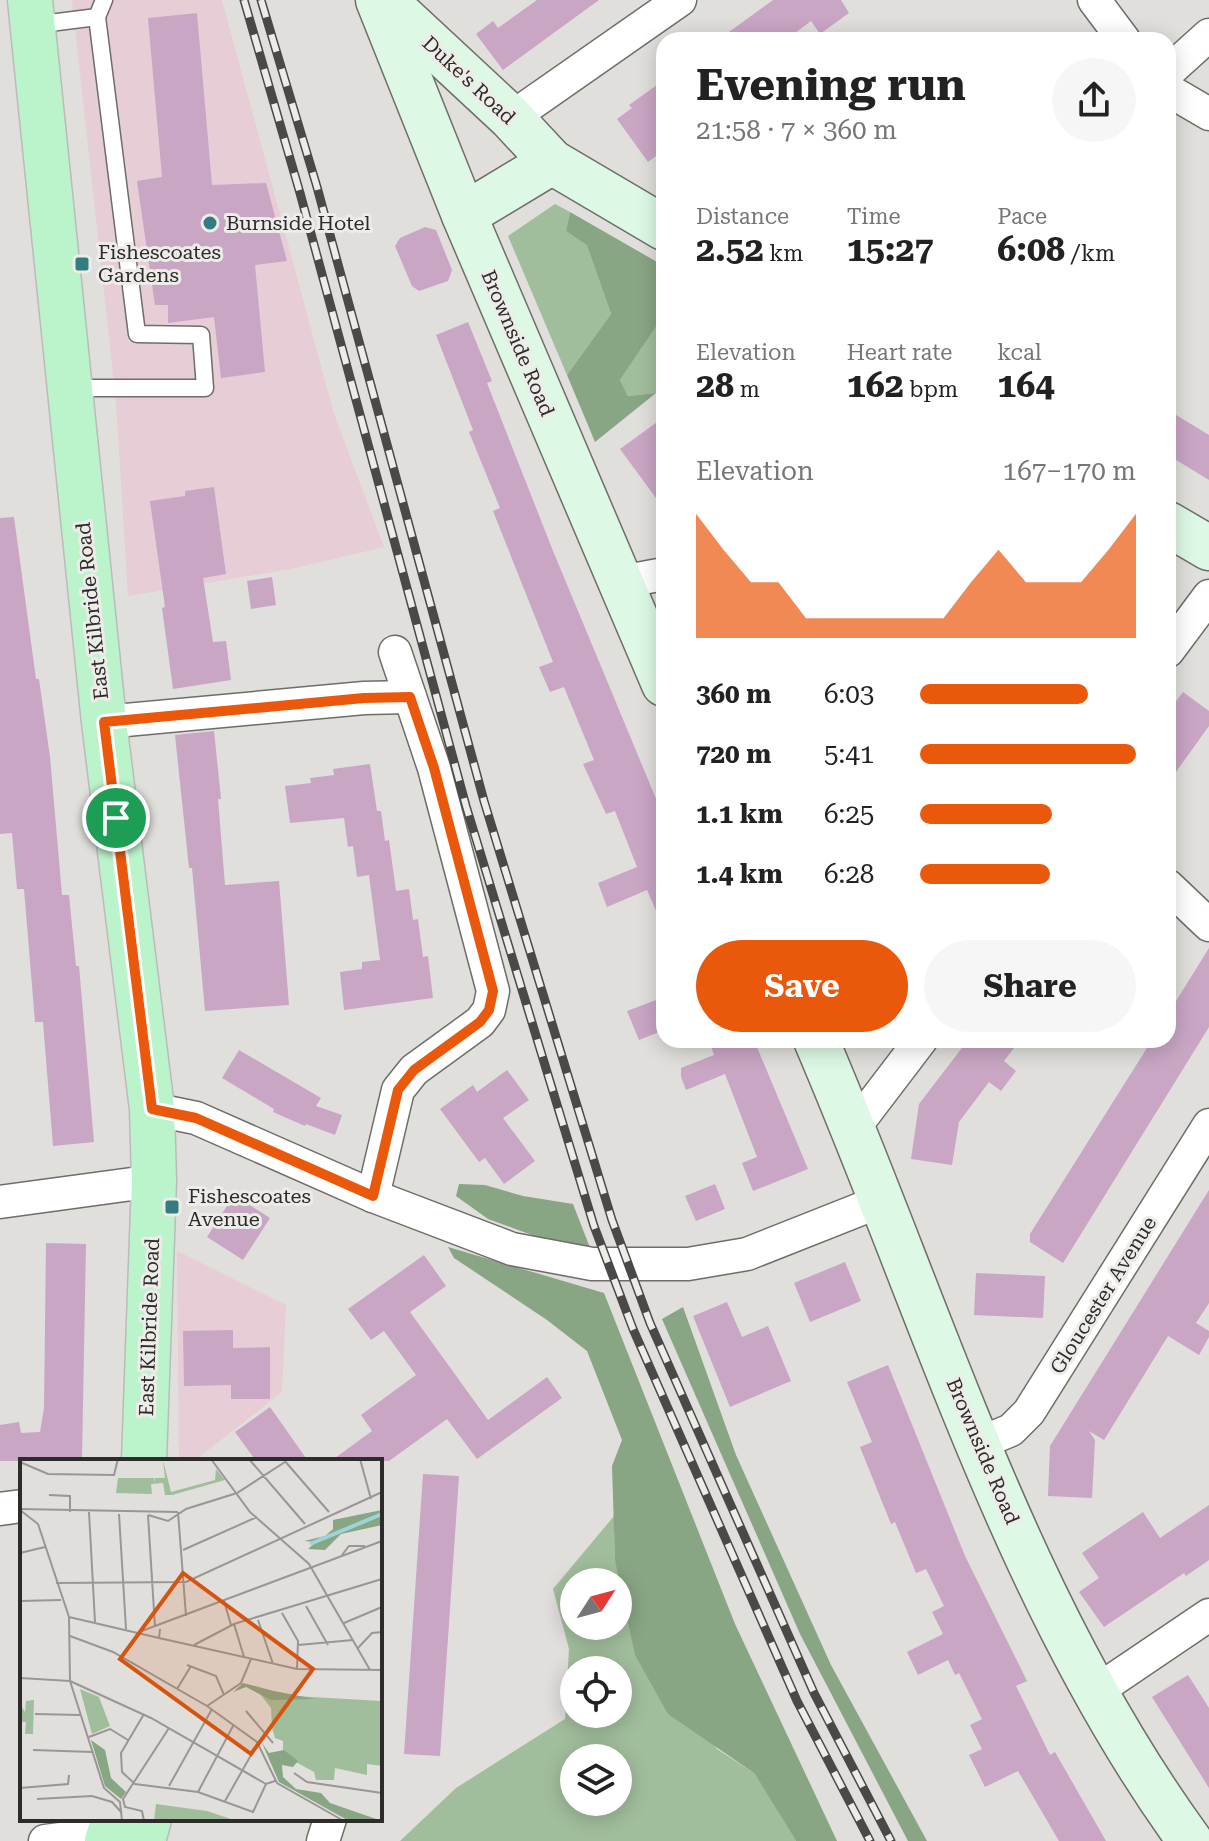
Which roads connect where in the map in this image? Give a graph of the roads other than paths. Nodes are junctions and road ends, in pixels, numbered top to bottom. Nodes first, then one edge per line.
1 (104, 0) edge
2 (381, 0) edge
3 (680, 0) edge
4 (1094, 0) edge
5 (31, 12) edge
6 (97, 17) junction
7 (1118, 32) edge
8 (1209, 35) edge
9 (1176, 65) edge
10 (1176, 95) edge
11 (1209, 114) edge
12 (511, 118) junction
13 (552, 162) junction
14 (464, 215) junction
15 (656, 223) edge
16 (70, 388) junction
17 (1176, 529) edge
18 (1209, 548) edge
19 (656, 575) edge
20 (621, 582) junction
21 (1209, 596) edge
22 (1176, 640) edge
23 (395, 652) dead end
24 (656, 665) edge
25 (410, 697) junction
26 (104, 722) junction
27 (1176, 894) edge
28 (1209, 925) edge
29 (819, 1048) edge
30 (915, 1048) edge
31 (152, 1109) junction
32 (1209, 1125) edge
33 (854, 1128) junction
34 (154, 1181) junction
35 (373, 1196) junction
36 (881, 1201) junction
37 (0, 1202) edge
38 (978, 1444) junction
39 (144, 1459) edge
40 (20, 1506) edge
41 (0, 1509) edge
42 (1209, 1615) edge
43 (1095, 1692) junction
44 (148, 1821) edge
45 (329, 1821) edge
46 (102, 1832) edge
47 (45, 1841) edge
48 (143, 1841) edge
49 (323, 1841) edge
50 (1190, 1841) edge

1 - 6 lane
2 - 12 street, Duke's Road
2 - 14 street, Brownside Road
3 - 12 street
4 - 7 street
5 - 6 lane
5 - 16 main road, East Kilbride Road
6 - 16 lane
8 - 9 street
10 - 11 street
12 - 13 street, Duke's Road
13 - 14 street
13 - 15 street, Duke's Road
14 - 20 street, Brownside Road
16 - 26 main road, East Kilbride Road
17 - 18 street
19 - 20 street
20 - 24 street, Brownside Road
21 - 22 street
23 - 25 street
25 - 26 street
25 - 35 street
26 - 31 main road, East Kilbride Road
27 - 28 street
29 - 33 street, Brownside Road
30 - 33 street
31 - 34 main road, East Kilbride Road
31 - 35 street
32 - 38 street, Gloucester Avenue
33 - 36 street, Brownside Road
34 - 37 street
34 - 39 main road, East Kilbride Road
35 - 36 street
36 - 38 street, Brownside Road
38 - 43 street, Brownside Road
40 - 41 street
42 - 43 street
43 - 50 street, Brownside Road
44 - 48 main road
45 - 49 street
46 - 47 street

